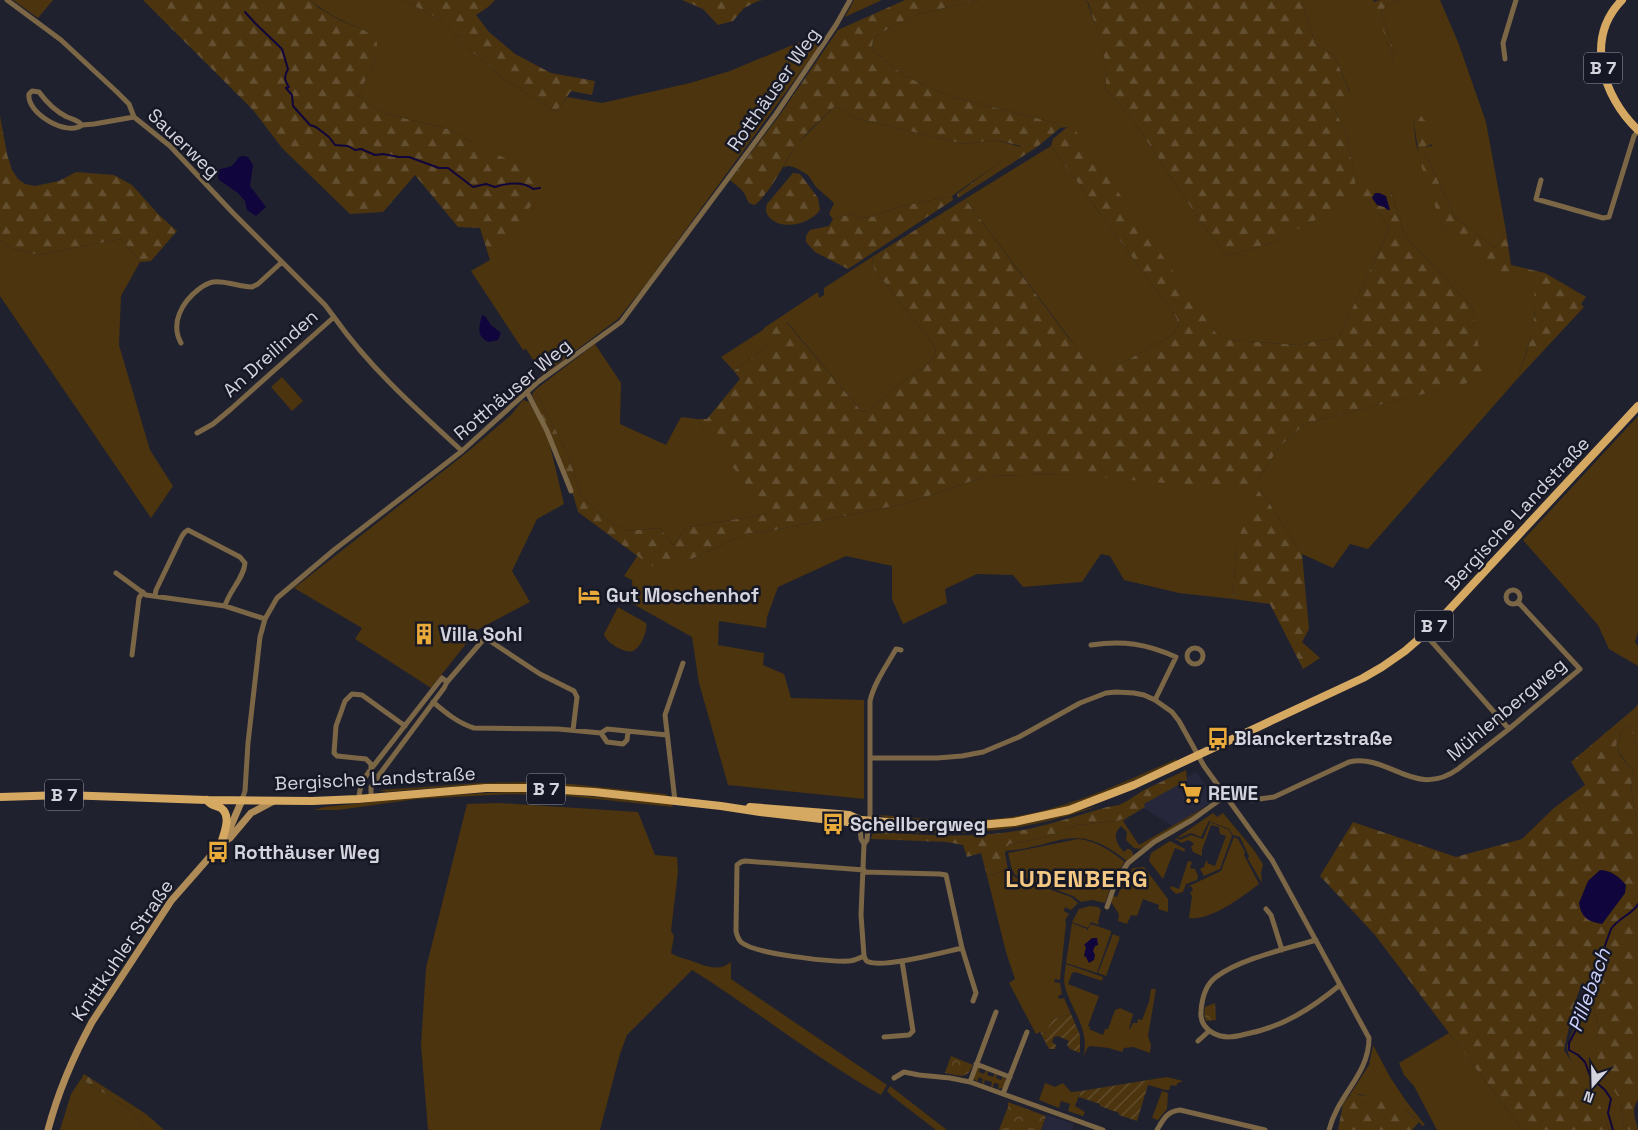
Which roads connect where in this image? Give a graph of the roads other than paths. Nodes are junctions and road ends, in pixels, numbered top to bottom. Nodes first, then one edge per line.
1 (7, 0) edge
2 (850, 0) edge
3 (1516, 0) edge
4 (1622, 0) edge
5 (1505, 59) dead end
6 (134, 117) junction
7 (82, 124) junction
8 (1638, 131) edge
9 (1541, 180) dead end
10 (282, 262) junction
11 (334, 316) junction
12 (181, 343) dead end
13 (527, 392) junction
14 (1638, 406) edge
15 (197, 433) dead end
16 (462, 451) junction
17 (570, 491) dead end
18 (116, 573) dead end
19 (143, 592) junction
20 (155, 596) junction
21 (1518, 602) dead end
22 (225, 606) junction
23 (265, 619) junction
24 (1425, 634) junction
25 (1091, 645) dead end
26 (901, 650) dead end
27 (132, 655) dead end
28 (1188, 656) dead end
29 (1176, 657) junction
30 (683, 663) dead end
31 (444, 680) junction
32 (1155, 700) junction
33 (433, 702) junction
34 (405, 727) junction
35 (1509, 729) junction
36 (573, 730) junction
37 (410, 732) junction
38 (628, 732) junction
39 (601, 734) junction
40 (667, 735) junction
41 (1197, 755) junction
42 (870, 758) junction
43 (371, 768) junction
44 (1225, 796) junction
45 (0, 797) edge
46 (371, 797) junction
47 (358, 799) junction
48 (207, 800) junction
49 (242, 800) junction
50 (276, 800) junction
51 (675, 801) junction
52 (865, 821) junction
53 (221, 844) junction
54 (864, 871) junction
55 (1107, 906) dead end
56 (1266, 909) dead end
57 (1316, 940) junction
58 (962, 948) junction
59 (1282, 950) junction
60 (864, 956) junction
61 (902, 961) junction
62 (1340, 985) junction
63 (973, 1001) dead end
64 (996, 1012) dead end
65 (1209, 1031) junction
66 (1027, 1032) dead end
67 (884, 1038) dead end
68 (1198, 1041) dead end
69 (976, 1064) junction
70 (1010, 1077) junction
71 (894, 1078) dead end
72 (970, 1082) junction
73 (1003, 1094) junction
74 (48, 1130) edge
75 (1103, 1130) edge
76 (1157, 1130) edge
77 (1265, 1130) edge
78 (1330, 1130) edge

1 - 6 street, Sauerweg
2 - 13 street, Rotthäuser Weg
3 - 5 street
4 - 8 main road, B 7
6 - 7 street
6 - 10 street, Sauerweg
7 - 7 street
8 - 9 street
10 - 11 street, Sauerweg
10 - 12 street
11 - 15 street, An Dreilinden
11 - 16 street, An Dreilinden
13 - 16 street, Rotthäuser Weg
13 - 17 street
14 - 24 main road, Bergische Landstraße / B 7
16 - 23 street, Rotthäuser Weg
18 - 19 street
19 - 20 street
19 - 27 street
20 - 22 street
20 - 22 street
21 - 35 street, Mühlenbergweg
22 - 23 street
23 - 49 street, Rotthäuser Weg
24 - 35 street
24 - 41 main road, Bergische Landstraße / B 7
25 - 29 street
26 - 42 street
28 - 29 street
29 - 32 street
30 - 40 street
31 - 33 street
31 - 34 street
31 - 36 street
32 - 41 street
32 - 42 street
33 - 36 street
33 - 37 street
34 - 37 street
34 - 43 street
34 - 43 street
35 - 44 street, Mühlenbergweg
36 - 39 street
37 - 46 street
38 - 39 street
38 - 39 street
38 - 40 street
40 - 51 street
41 - 44 street
41 - 52 main road, Bergische Landstraße / B 7
42 - 52 street
43 - 47 street
44 - 55 street
44 - 57 street
45 - 48 main road, Bergische Landstraße / B 7
46 - 47 main road, Bergische Landstraße / B 7
46 - 51 main road, Bergische Landstraße / B 7
47 - 50 main road, Bergische Landstraße / B 7
48 - 49 main road, Bergische Landstraße / B 7
48 - 53 main road
49 - 50 main road, Bergische Landstraße / B 7
49 - 53 street, Knittkuhler Straße
50 - 53 street
51 - 52 main road, Bergische Landstraße / B 7
52 - 54 street
53 - 74 street, Knittkuhler Straße
54 - 58 street
54 - 60 street
54 - 60 street
56 - 59 street
57 - 59 street
57 - 62 street
58 - 61 street
58 - 63 street
59 - 65 street
60 - 61 street
61 - 67 street
62 - 65 street
62 - 78 street
64 - 69 street
65 - 68 street
66 - 70 street
69 - 70 street
69 - 72 street
70 - 73 street
71 - 72 street
72 - 73 street
73 - 75 street
76 - 77 street

